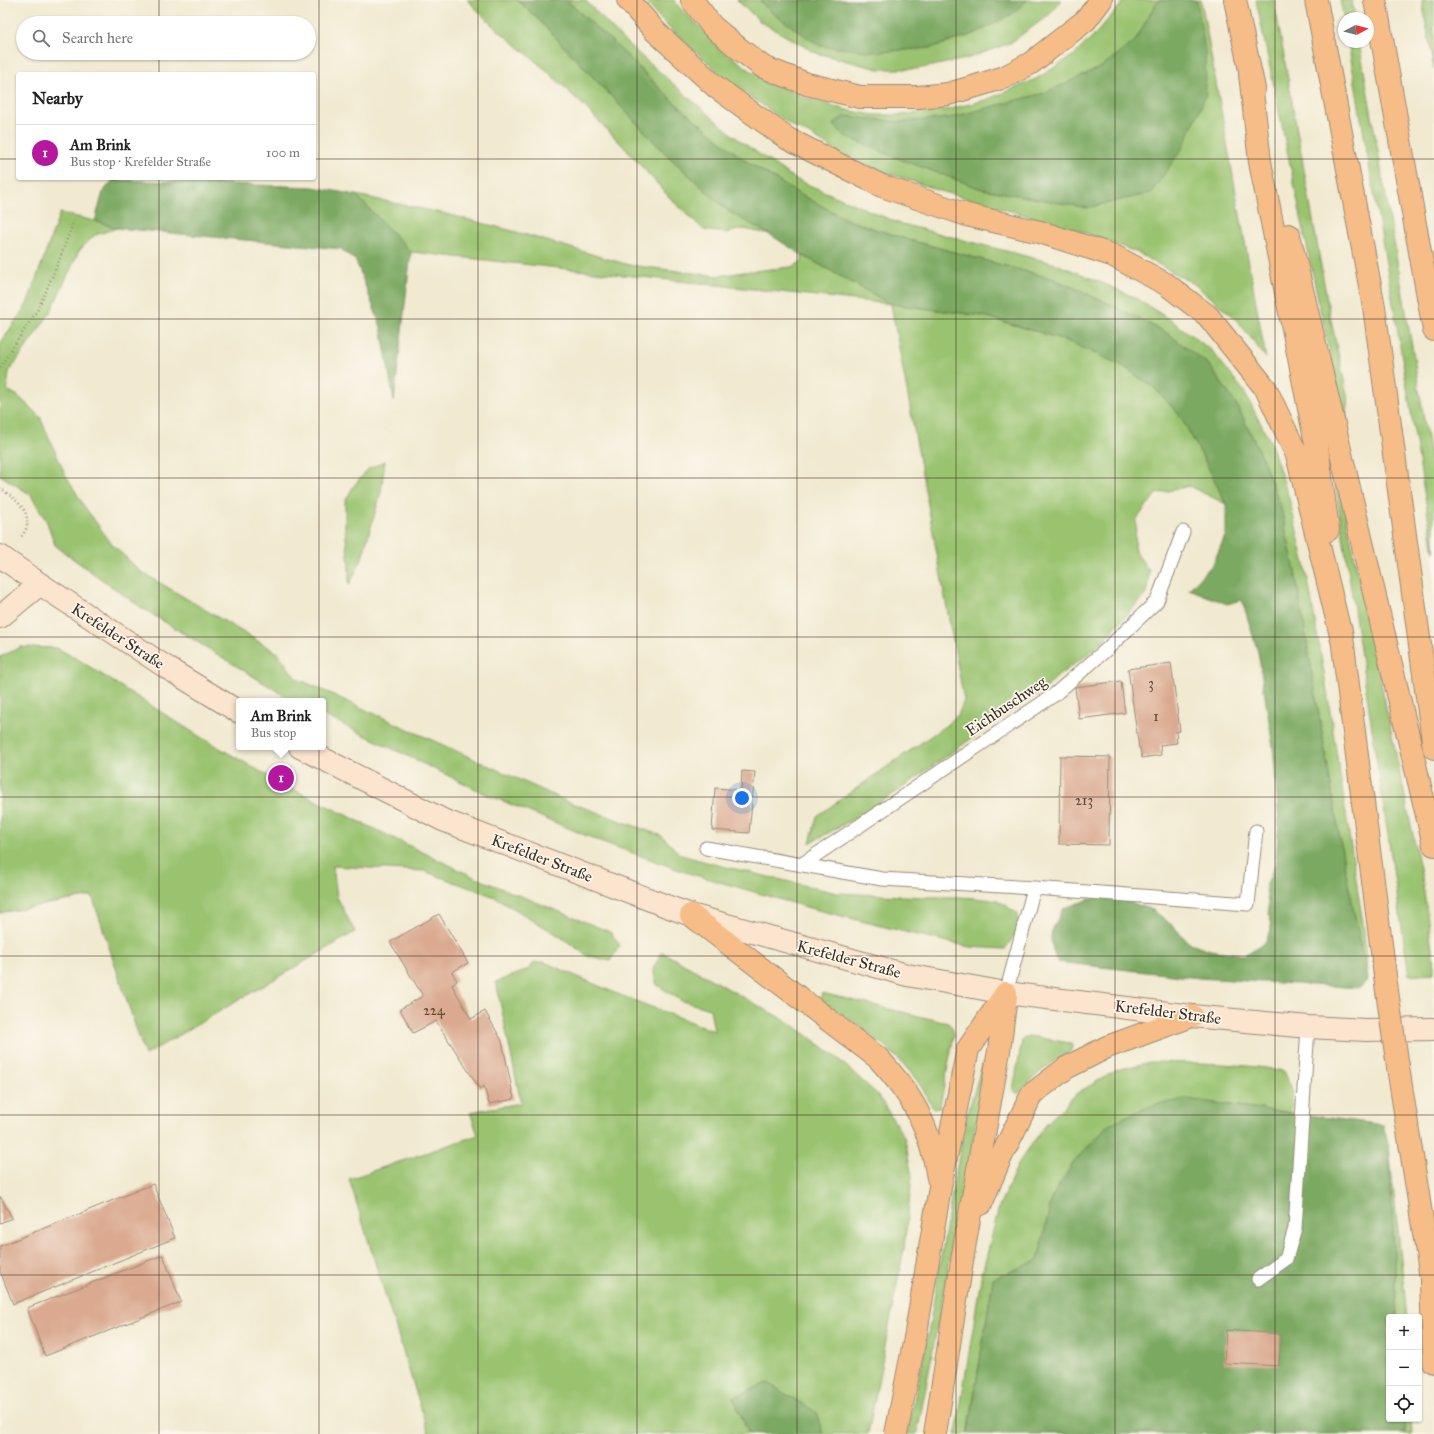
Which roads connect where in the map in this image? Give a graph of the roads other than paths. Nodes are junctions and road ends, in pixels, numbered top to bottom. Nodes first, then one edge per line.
1 (628, 0) edge
2 (692, 0) edge
3 (1101, 0) edge
4 (1236, 0) edge
5 (1316, 0) edge
6 (1375, 0) edge
7 (1250, 74) junction
8 (1434, 330) edge
9 (1183, 532) dead end
10 (4, 559) edge
11 (40, 584) junction
12 (0, 617) edge
13 (1343, 644) junction
14 (236, 710) edge
15 (1434, 748) edge
16 (306, 750) edge
17 (1256, 831) dead end
18 (1434, 845) edge
19 (706, 848) dead end
20 (801, 865) junction
21 (1034, 888) junction
22 (690, 915) junction
23 (1006, 993) junction
24 (1192, 1016) junction
25 (1308, 1027) junction
26 (1434, 1028) edge
27 (940, 1187) junction
28 (965, 1242) junction
29 (1258, 1279) dead end
30 (1433, 1288) edge
31 (1434, 1362) edge
32 (896, 1434) edge
33 (935, 1434) edge

1 - 13 highway
2 - 3 highway
4 - 7 highway
5 - 15 highway
6 - 8 highway
7 - 13 highway
7 - 18 highway
9 - 20 lane, Eichbuschweg
10 - 11 main road, Krefelder Straße
11 - 12 main road
11 - 14 main road, Krefelder Straße
13 - 30 highway, bridge
16 - 22 main road, Krefelder Straße
17 - 21 lane
19 - 20 lane
20 - 21 lane
21 - 23 lane
22 - 23 main road, Krefelder Straße
22 - 27 highway
23 - 24 main road, Krefelder Straße
23 - 27 highway
23 - 28 highway
24 - 25 main road, Krefelder Straße
24 - 28 highway
25 - 26 main road, Krefelder Straße
25 - 29 lane
27 - 32 highway
28 - 33 highway
30 - 31 highway

